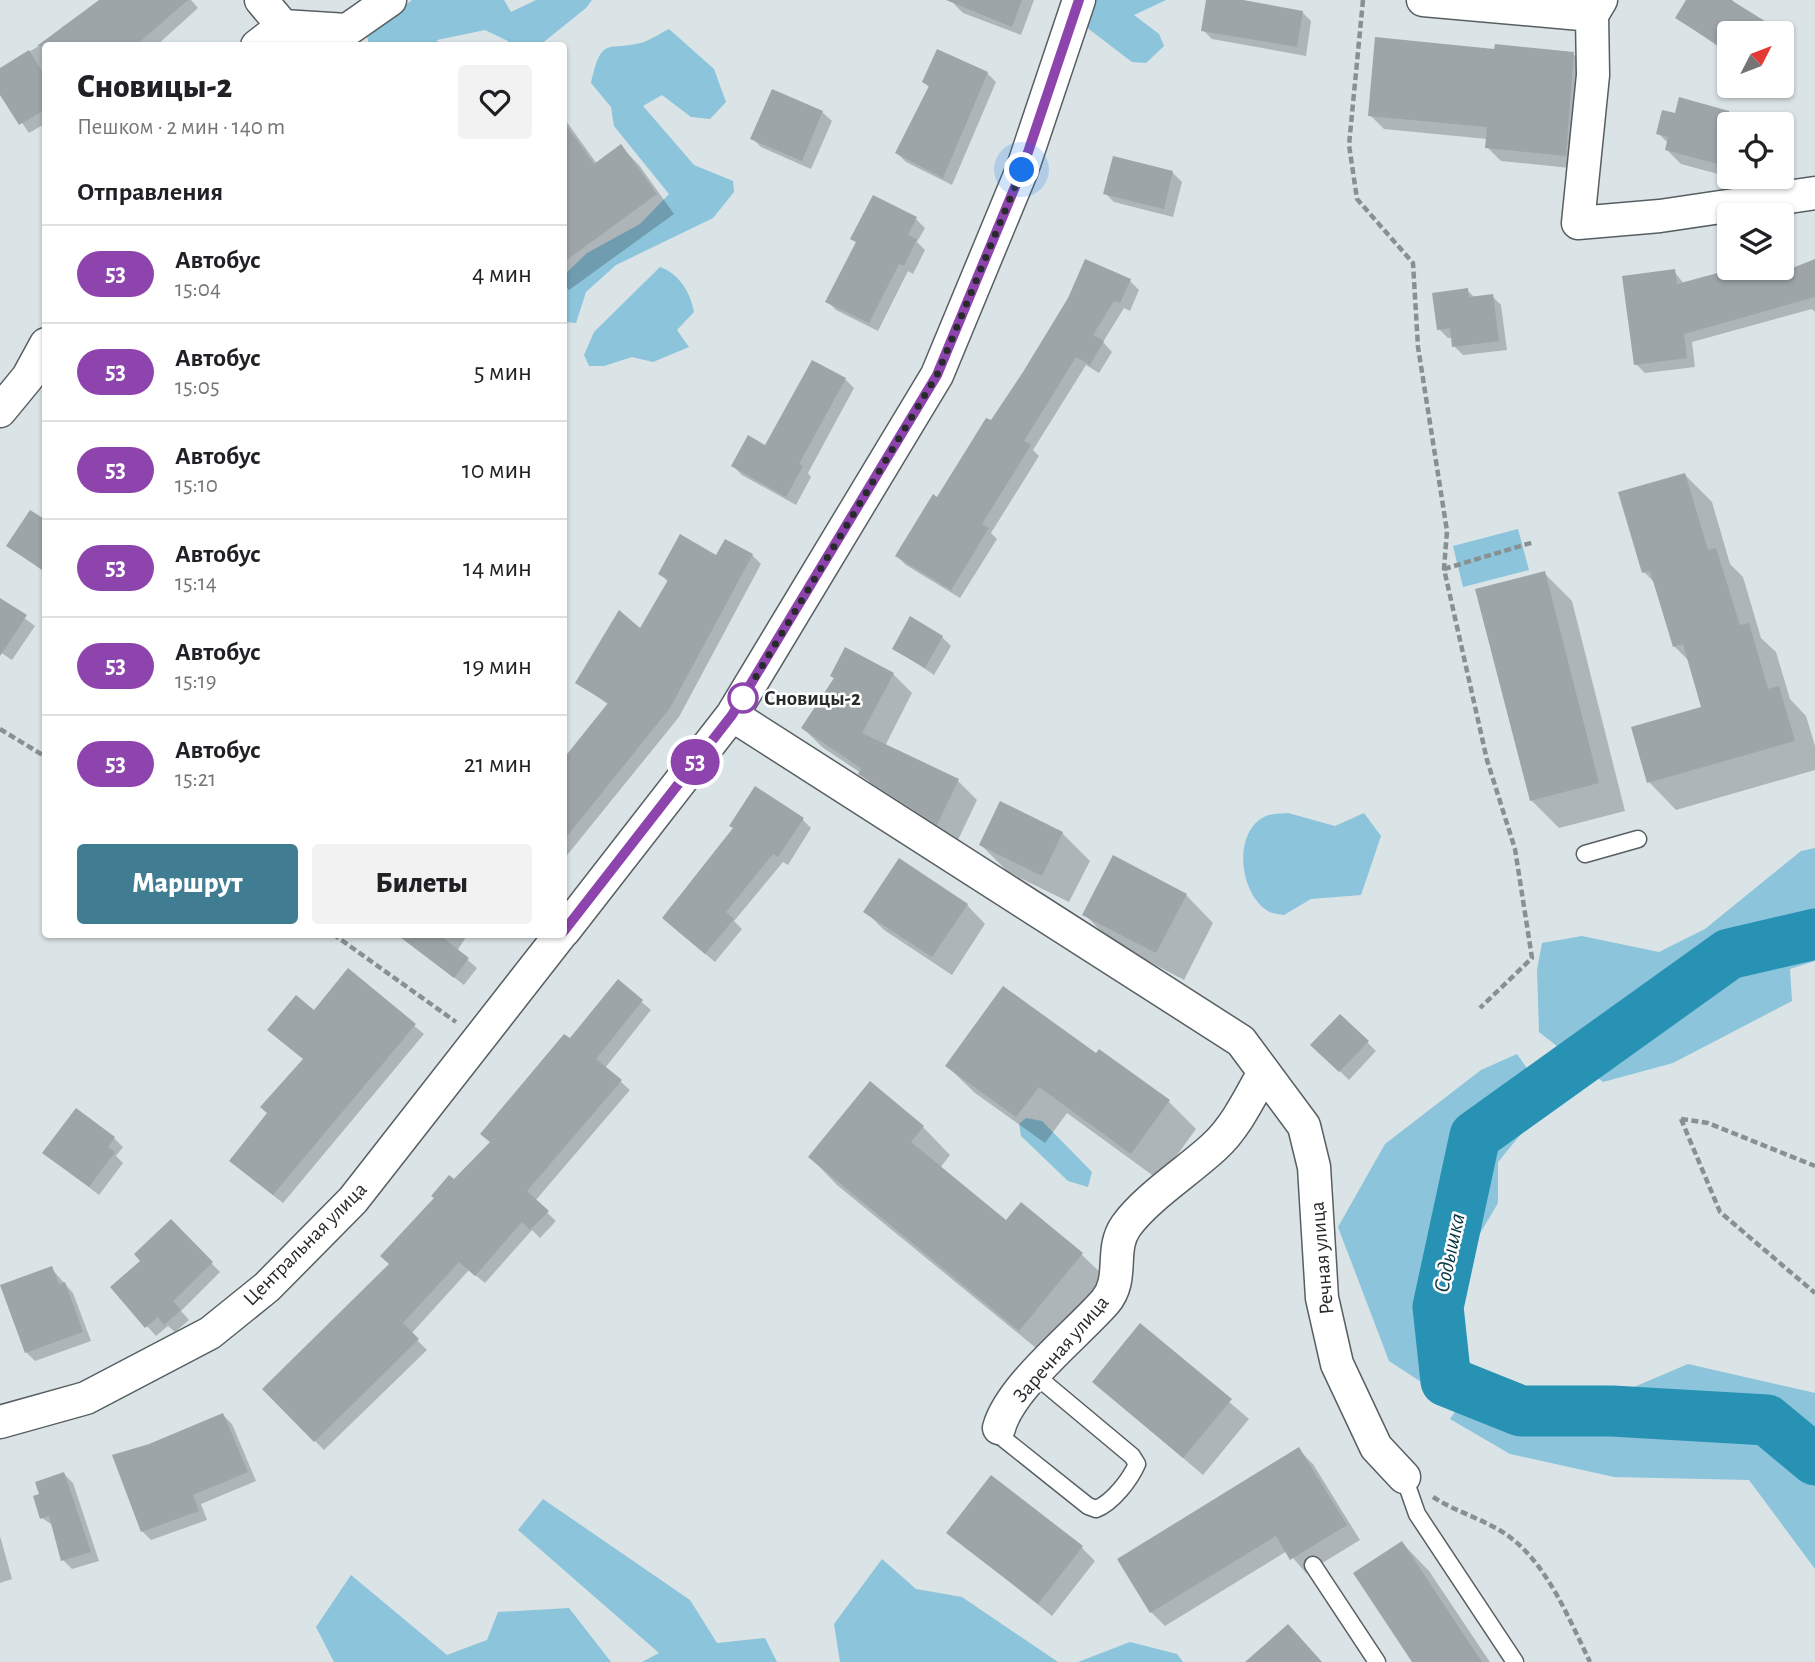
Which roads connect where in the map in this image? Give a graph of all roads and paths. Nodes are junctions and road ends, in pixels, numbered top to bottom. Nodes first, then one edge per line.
1 (261, 0) edge
2 (390, 0) edge
3 (1079, 0) edge
4 (1363, 0) edge
5 (1423, 0) edge
6 (1597, 8) edge
7 (283, 26) junction
8 (262, 42) edge
9 (1815, 193) edge
10 (42, 351) edge
11 (0, 411) edge
12 (1534, 542) dead end
13 (1444, 569) junction
14 (732, 715) junction
15 (0, 729) edge
16 (42, 755) edge
17 (1638, 839) dead end
18 (1585, 854) dead end
19 (567, 927) edge
20 (339, 938) edge
21 (558, 938) edge
22 (1480, 1008) dead end
23 (480, 1038) junction
24 (1264, 1072) junction
25 (1815, 1166) edge
26 (1815, 1293) edge
27 (1035, 1375) junction
28 (0, 1422) edge
29 (999, 1428) joint
30 (1404, 1477) junction
31 (1312, 1565) dead end
32 (1377, 1662) edge
33 (1515, 1662) edge
34 (1590, 1662) edge

1 - 7 street
2 - 7 street
3 - 14 street, Центральная улица
4 - 13 path
5 - 6 street
6 - 9 street
7 - 8 street
10 - 11 street
12 - 13 path
13 - 22 path
14 - 19 street, Центральная улица
14 - 24 street, Речная улица
15 - 16 path
17 - 18 lane
20 - 23 path
21 - 23 street, Центральная улица
23 - 28 street, Центральная улица
24 - 27 street, Заречная улица
24 - 30 street, Речная улица
25 - 26 path
27 - 29 street, Заречная улица
27 - 29 lane
30 - 33 lane
30 - 34 path
31 - 32 lane

